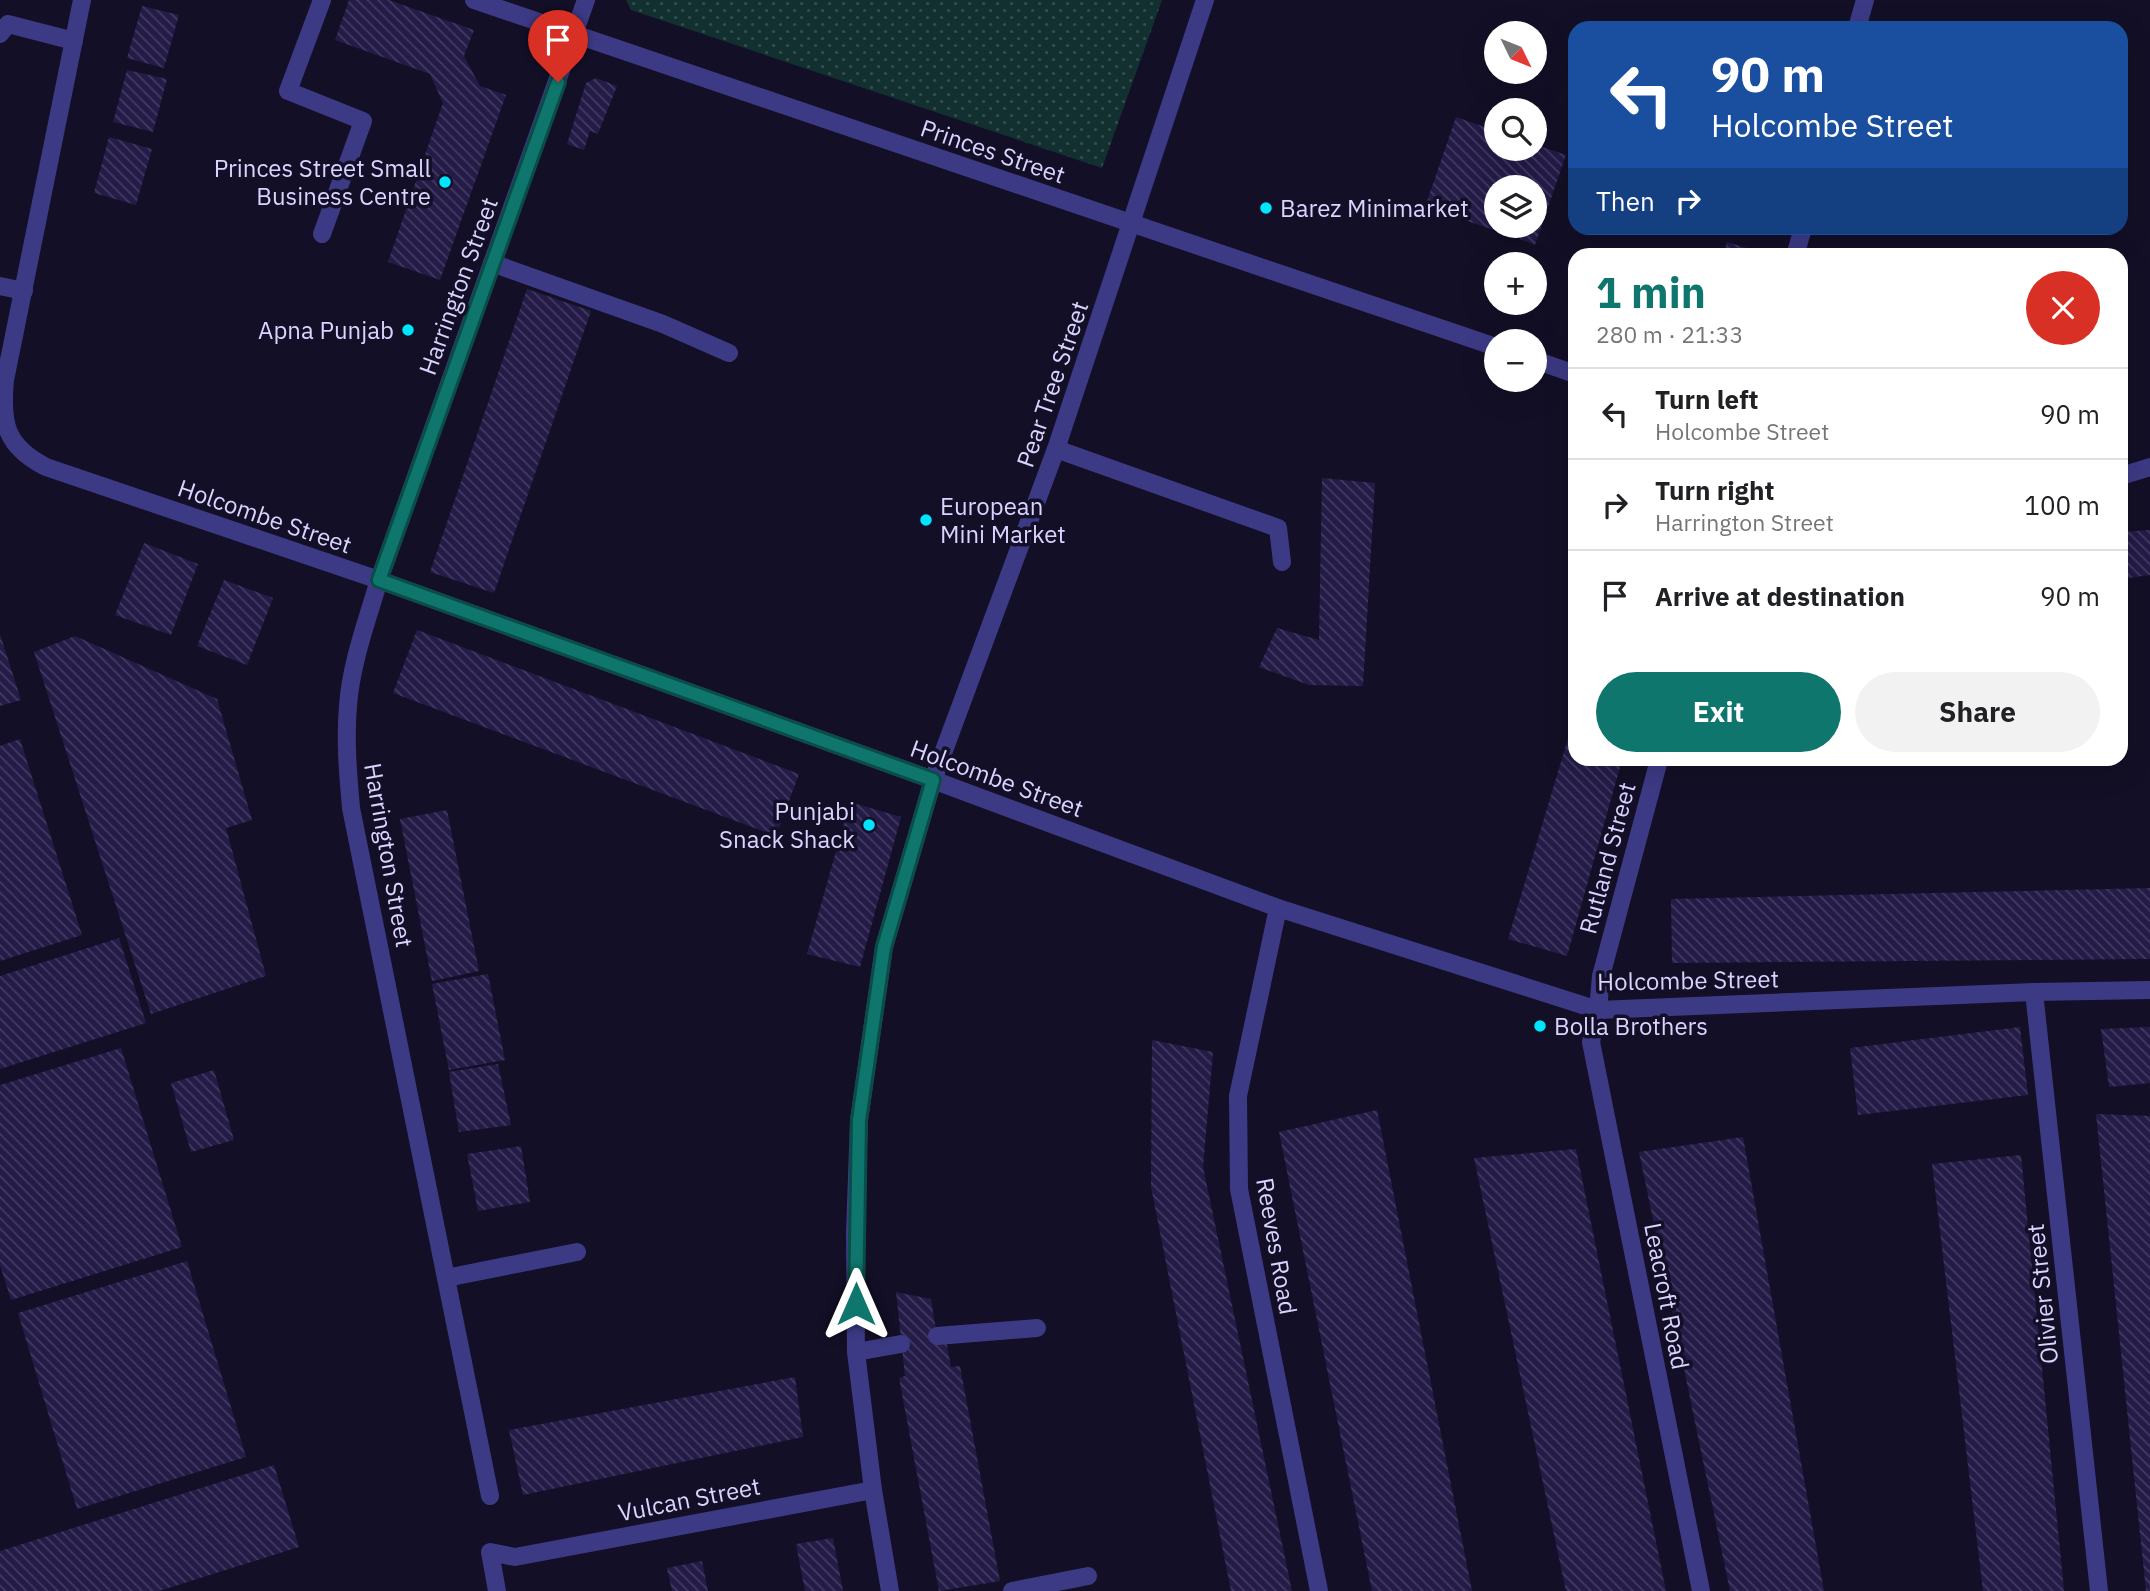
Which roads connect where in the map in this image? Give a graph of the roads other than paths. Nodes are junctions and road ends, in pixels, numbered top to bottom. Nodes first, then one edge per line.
1 (82, 0) edge
2 (322, 0) edge
3 (474, 0) edge
4 (586, 0) edge
5 (1205, 0) edge
6 (1865, 0) edge
7 (1859, 21) edge
8 (0, 34) edge
9 (574, 35) junction
10 (74, 41) junction
11 (1132, 225) junction
12 (322, 234) dead end
13 (492, 263) junction
14 (0, 286) edge
15 (24, 290) junction
16 (1484, 343) edge
17 (729, 353) dead end
18 (1547, 364) edge
19 (1568, 372) edge
20 (1056, 449) junction
21 (2150, 467) edge
22 (2128, 474) edge
23 (1282, 562) dead end
24 (379, 580) junction
25 (1657, 766) edge
26 (933, 780) junction
27 (1278, 908) junction
28 (2150, 990) edge
29 (2034, 992) junction
30 (1598, 1010) junction
31 (577, 1252) dead end
32 (446, 1278) junction
33 (1037, 1328) dead end
34 (937, 1336) dead end
35 (901, 1344) dead end
36 (856, 1352) junction
37 (873, 1490) junction
38 (490, 1496) dead end
39 (1088, 1576) dead end
40 (497, 1591) edge
41 (890, 1591) edge
42 (1012, 1591) edge
43 (1319, 1591) edge
44 (1701, 1591) edge
45 (2099, 1591) edge

1 - 10 street, Holcombe Street
2 - 12 street
3 - 9 street, Princes Street
4 - 9 street, Harrington Street
5 - 11 street, Pear Tree Street
6 - 7 street
8 - 10 street
9 - 11 street, Princes Street
9 - 13 street, Harrington Street
10 - 15 street, Holcombe Street
11 - 16 street, Princes Street
11 - 20 street, Pear Tree Street
13 - 17 street
13 - 24 street, Harrington Street
14 - 15 street
15 - 24 street, Holcombe Street
18 - 19 street
20 - 23 street
20 - 26 street, Pear Tree Street
21 - 22 street
24 - 26 street, Holcombe Street
24 - 32 street, Harrington Street
25 - 30 street, Rutland Street
26 - 27 street, Holcombe Street
26 - 36 street, Pear Tree Street
27 - 30 street, Holcombe Street
27 - 43 street, Reeves Road
28 - 29 street, Holcombe Street
29 - 30 street, Holcombe Street
29 - 45 street, Olivier Street
30 - 44 street, Leacroft Road
31 - 32 street
32 - 38 street, Harrington Street
33 - 34 street
35 - 36 street
36 - 37 street, Pear Tree Street
37 - 40 street, Vulcan Street
37 - 41 street, Pear Tree Street
39 - 42 street

